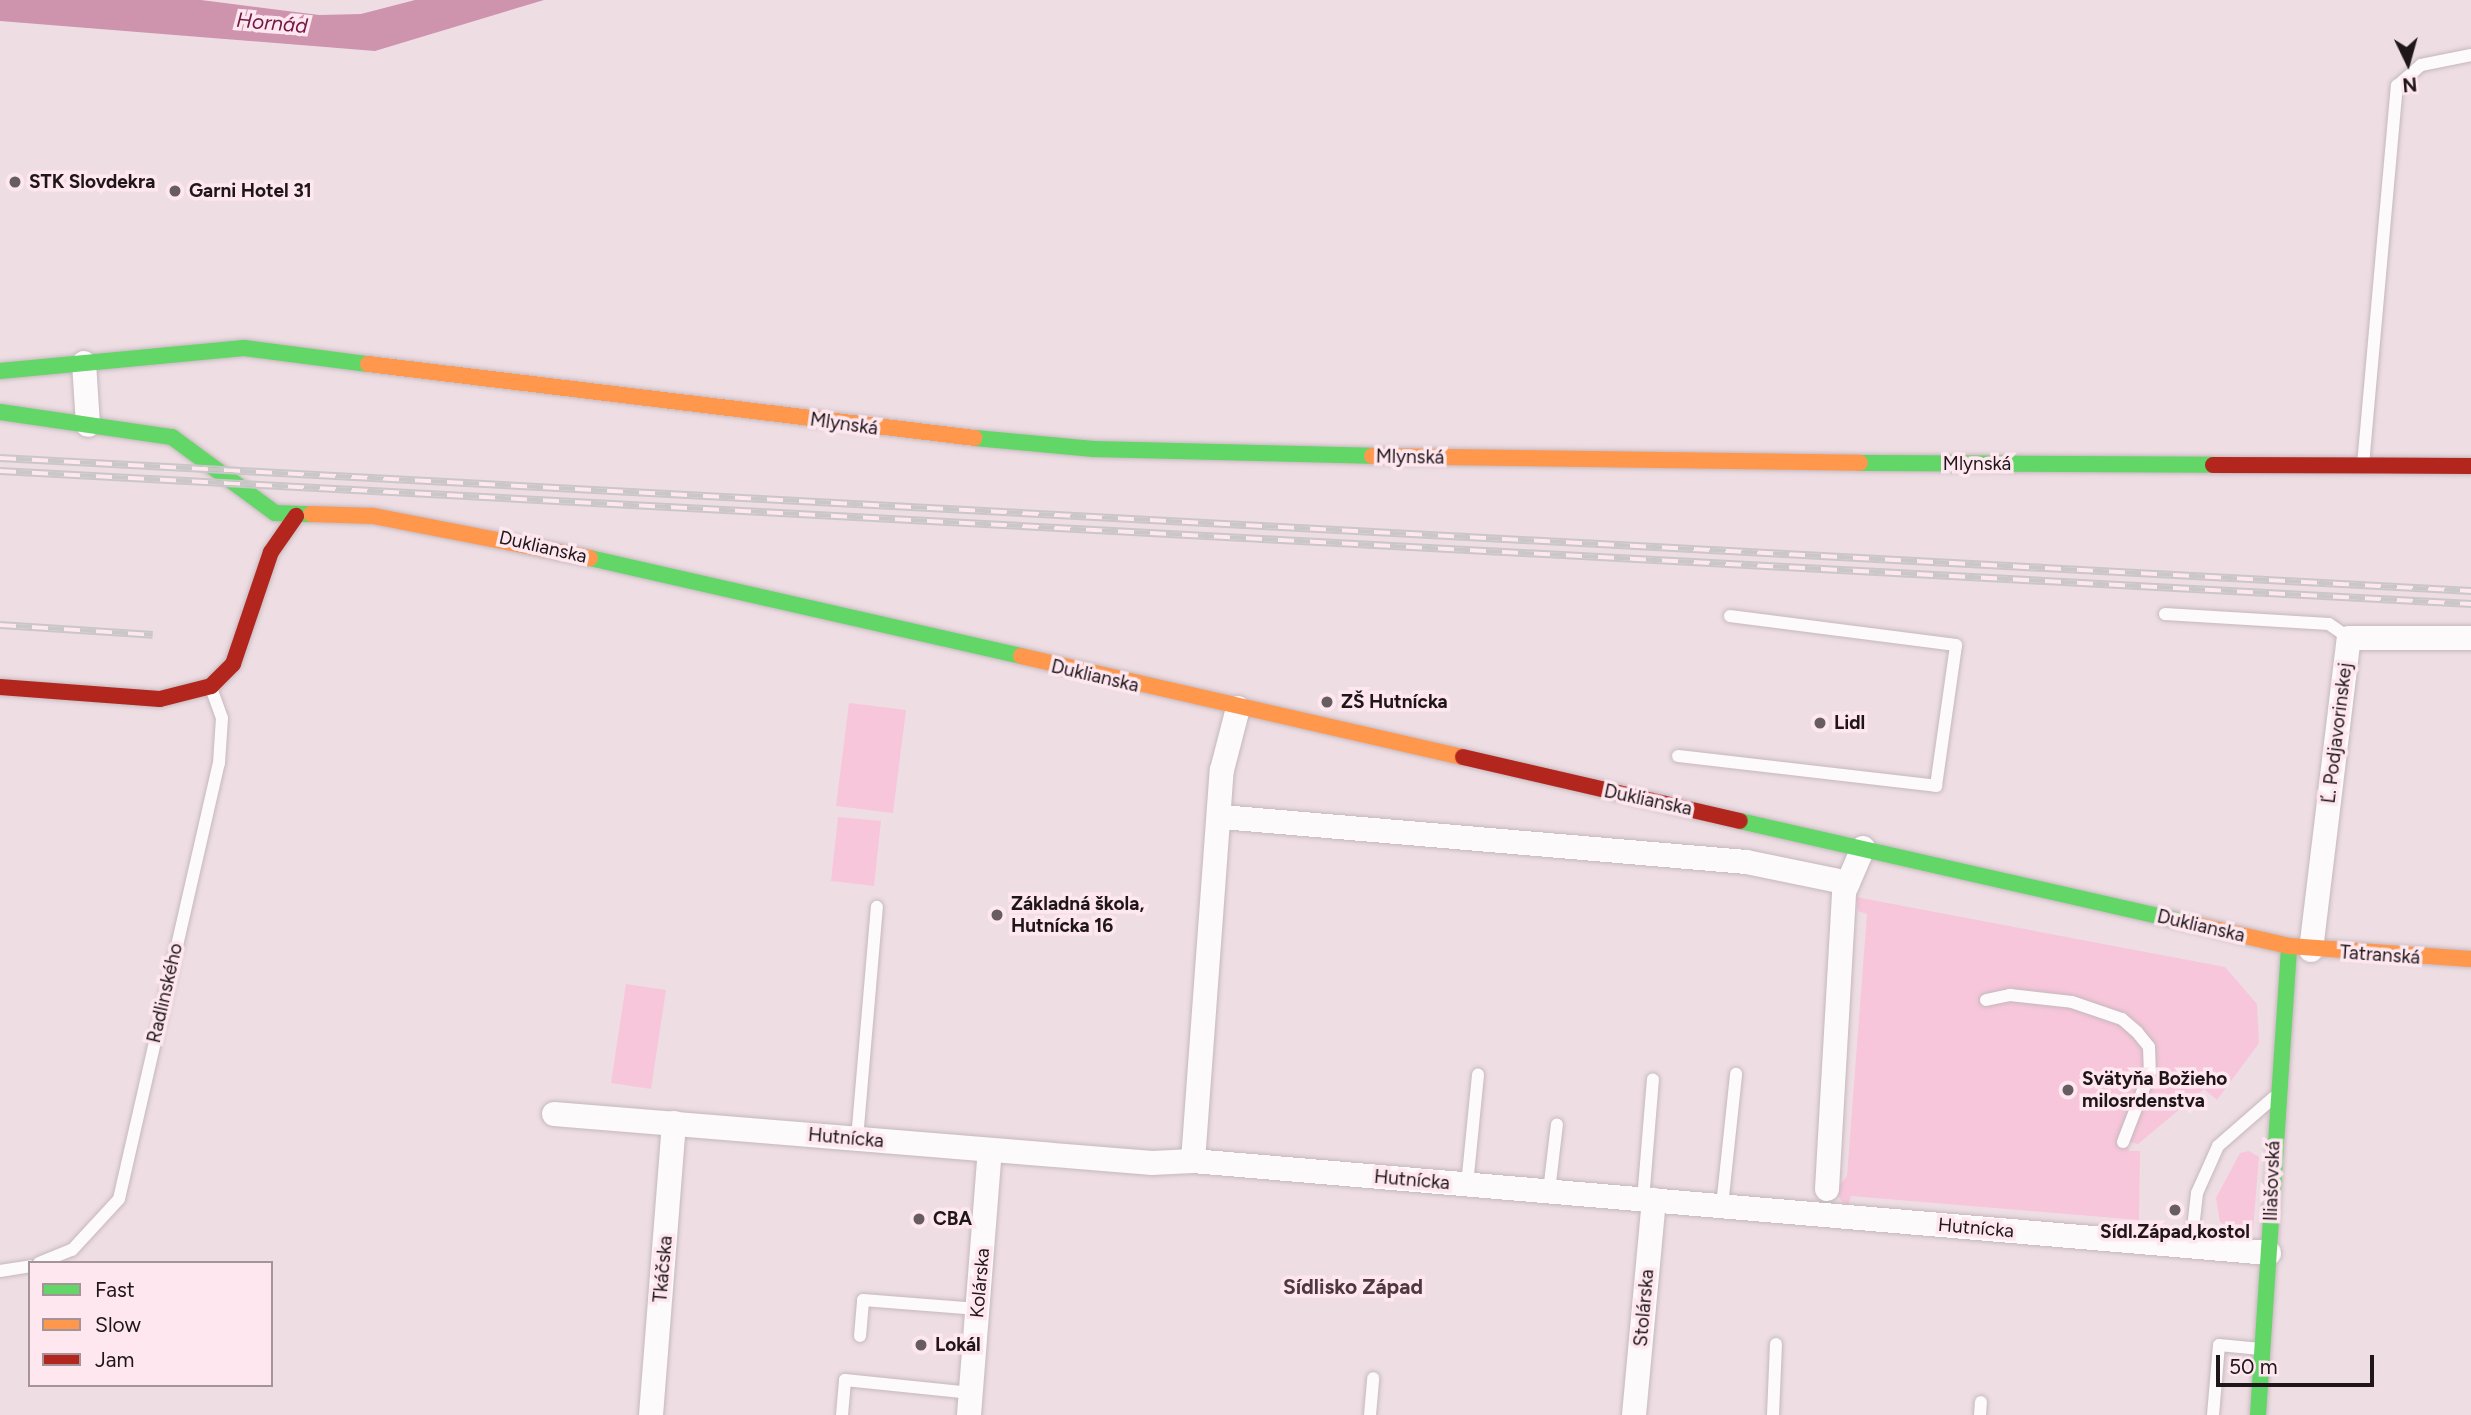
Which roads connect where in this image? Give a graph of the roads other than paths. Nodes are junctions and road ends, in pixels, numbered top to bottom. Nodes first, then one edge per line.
1 (2471, 55) edge
2 (84, 363) junction
3 (0, 371) edge
4 (0, 412) edge
5 (88, 425) junction
6 (2471, 466) edge
7 (2363, 468) junction
8 (296, 516) junction
9 (2165, 614) dead end
10 (1730, 616) dead end
11 (2349, 638) junction
12 (2471, 638) edge
13 (211, 686) junction
14 (0, 687) edge
15 (1238, 708) junction
16 (1678, 756) dead end
17 (1222, 817) junction
18 (1863, 848) junction
19 (1848, 883) junction
20 (877, 907) dead end
21 (2300, 948) junction
22 (2471, 959) edge
23 (1986, 1000) dead end
24 (1736, 1074) dead end
25 (1478, 1075) dead end
26 (1653, 1079) dead end
27 (2276, 1096) junction
28 (554, 1114) dead end
29 (674, 1123) junction
30 (1557, 1124) dead end
31 (857, 1139) junction
32 (2123, 1142) dead end
33 (990, 1151) junction
34 (1193, 1161) junction
35 (1467, 1185) junction
36 (1828, 1189) dead end
37 (1549, 1191) junction
38 (1649, 1200) junction
39 (1722, 1206) junction
40 (2191, 1247) junction
41 (2269, 1253) junction
42 (44, 1261) edge
43 (28, 1266) edge
44 (0, 1271) edge
45 (978, 1308) junction
46 (860, 1336) dead end
47 (1776, 1344) dead end
48 (2263, 1349) junction
49 (1373, 1378) dead end
50 (970, 1404) edge
51 (650, 1415) edge
52 (842, 1415) edge
53 (1370, 1415) edge
54 (1634, 1415) edge
55 (1773, 1415) edge
56 (2213, 1415) edge
57 (2258, 1415) edge

1 - 7 lane
2 - 3 street, Mlynská
2 - 5 street
2 - 7 street, Mlynská
4 - 5 street, Duklianska
5 - 8 street, Duklianska
6 - 7 street, Mlynská
8 - 13 street
8 - 15 street, Duklianska
9 - 11 lane
10 - 16 lane
11 - 12 street, Ľ. Podjavorinskej
11 - 21 street, Ľ. Podjavorinskej
13 - 14 street
13 - 42 lane, Radlinského
15 - 17 street
15 - 18 street, Duklianska
17 - 19 street
17 - 34 street
18 - 19 street
18 - 21 street, Duklianska
19 - 36 street
20 - 31 lane
21 - 22 street, Tatranská
21 - 27 street, Iliašovská
23 - 32 lane
24 - 39 lane
25 - 35 lane
26 - 38 lane
27 - 40 lane
27 - 41 street, Iliašovská
28 - 29 street, Hutnícka
29 - 31 street, Hutnícka
29 - 51 street, Tkáčska
30 - 37 lane
31 - 33 street, Hutnícka
33 - 34 street, Hutnícka
33 - 45 street, Kolárska
34 - 35 street, Hutnícka
35 - 37 street, Hutnícka
37 - 38 street, Hutnícka
38 - 39 street, Hutnícka
38 - 54 street, Stolárska
39 - 40 street, Hutnícka
40 - 41 street, Hutnícka
41 - 48 street, Iliašovská
43 - 44 lane
45 - 46 lane
45 - 50 street, Kolárska
47 - 55 lane
48 - 56 lane
48 - 57 street, Iliašovská
49 - 53 lane
50 - 52 lane

